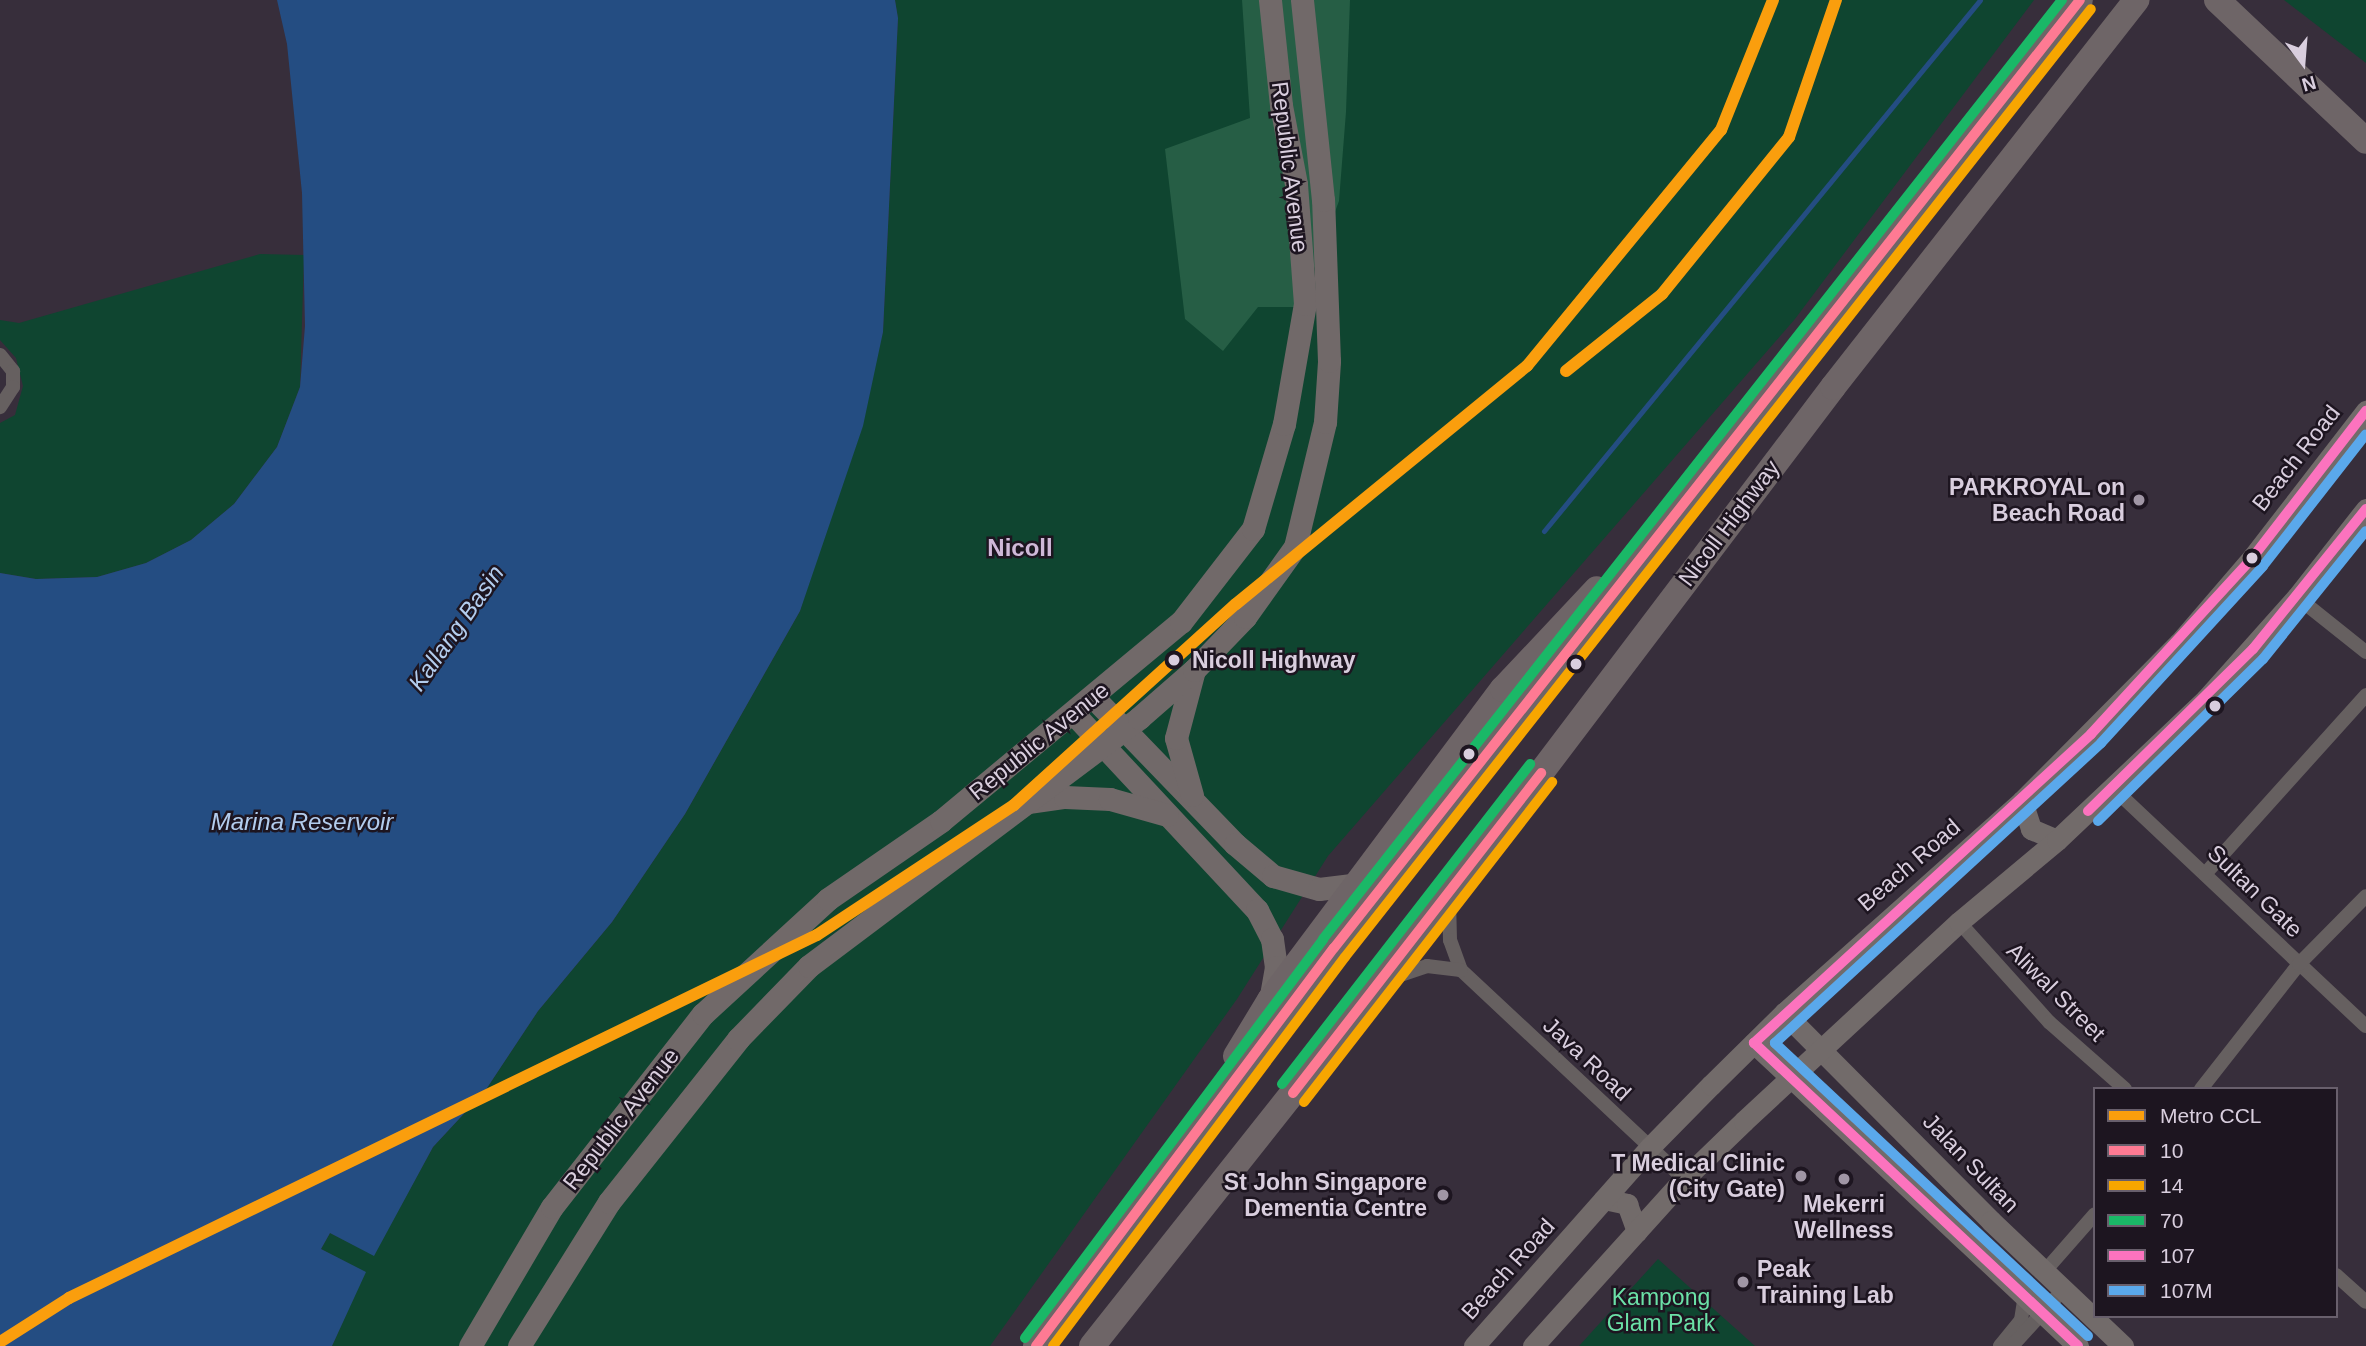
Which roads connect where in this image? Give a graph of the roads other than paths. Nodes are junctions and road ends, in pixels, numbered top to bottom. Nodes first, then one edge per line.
1 (1270, 0) edge
2 (1302, 0) edge
3 (2080, 0) edge
4 (2136, 0) edge
5 (2217, 0) edge
6 (2366, 141) edge
7 (0, 355) edge
8 (0, 407) edge
9 (2366, 411) edge
10 (1682, 503) junction
11 (2366, 509) edge
12 (2297, 597) junction
13 (2366, 652) edge
14 (1194, 670) junction
15 (2366, 695) edge
16 (1093, 697) junction
17 (1073, 713) junction
18 (1124, 728) junction
19 (1103, 744) junction
20 (2113, 788) junction
21 (2022, 801) junction
22 (1027, 802) junction
23 (1195, 803) junction
24 (1173, 817) junction
25 (2057, 840) junction
26 (2205, 874) junction
27 (1354, 885) junction
28 (1449, 894) junction
29 (2366, 896) edge
30 (1959, 922) junction
31 (2299, 964) junction
32 (1461, 970) junction
33 (1373, 991) junction
34 (1270, 1000) junction
35 (1784, 1013) junction
36 (2366, 1026) edge
37 (1754, 1042) junction
38 (1820, 1049) junction
39 (1791, 1078) junction
40 (2123, 1087) edge
41 (2203, 1087) edge
42 (1650, 1147) junction
43 (1684, 1179) junction
44 (1604, 1199) junction
45 (2093, 1216) edge
46 (1133, 1221) junction
47 (1637, 1231) junction
48 (2044, 1272) junction
49 (2338, 1277) edge
50 (2063, 1290) junction
51 (2025, 1294) junction
52 (2366, 1301) edge
53 (2043, 1311) junction
54 (470, 1346) edge
55 (519, 1346) edge
56 (1036, 1346) edge
57 (1092, 1346) edge
58 (1474, 1346) edge
59 (1533, 1346) edge
60 (2000, 1346) edge
61 (2012, 1346) edge
62 (2078, 1346) edge
63 (2123, 1346) edge

1 - 16 main road, Republic Avenue
2 - 14 main road, Republic Avenue
3 - 10 highway, Nicoll Highway
4 - 28 highway, Nicoll Highway
5 - 6 highway
7 - 8 street
9 - 21 main road, Beach Road
10 - 27 highway
10 - 46 highway, Nicoll Highway
11 - 12 main road
12 - 13 street
12 - 20 main road
14 - 18 main road, Republic Avenue
14 - 23 main road
15 - 26 street
16 - 17 main road, Republic Avenue
16 - 18 main road
17 - 19 main road
17 - 54 main road, Republic Avenue
18 - 19 main road, Republic Avenue
18 - 23 main road
19 - 22 main road, Republic Avenue
19 - 24 main road
20 - 25 main road
20 - 26 street, Sultan Gate
21 - 25 main road
21 - 35 main road, Beach Road
22 - 24 main road
22 - 55 main road, Republic Avenue
23 - 27 main road
24 - 34 main road
25 - 30 main road
26 - 31 street, Sultan Gate
27 - 34 highway
28 - 32 street, Java Road
28 - 33 highway, Nicoll Highway
29 - 31 street
30 - 38 main road
30 - 40 street, Aliwal Street
31 - 36 street, Sultan Gate
31 - 41 street
32 - 33 street
32 - 42 street, Java Road
33 - 57 highway, Nicoll Highway
34 - 46 highway
35 - 37 main road, Beach Road
35 - 38 main road, Jalan Sultan
37 - 39 main road
37 - 42 main road, Beach Road
38 - 39 main road
38 - 48 main road, Jalan Sultan
39 - 43 main road
39 - 51 main road
42 - 43 street, Java Road
42 - 44 main road, Beach Road
43 - 47 main road
44 - 47 main road
44 - 58 main road, Beach Road
45 - 48 street
46 - 56 highway, Nicoll Highway
47 - 59 main road
48 - 50 main road, Jalan Sultan
49 - 52 street
50 - 53 street
50 - 63 main road, Jalan Sultan
51 - 53 main road
51 - 60 street
53 - 61 street
53 - 62 main road

